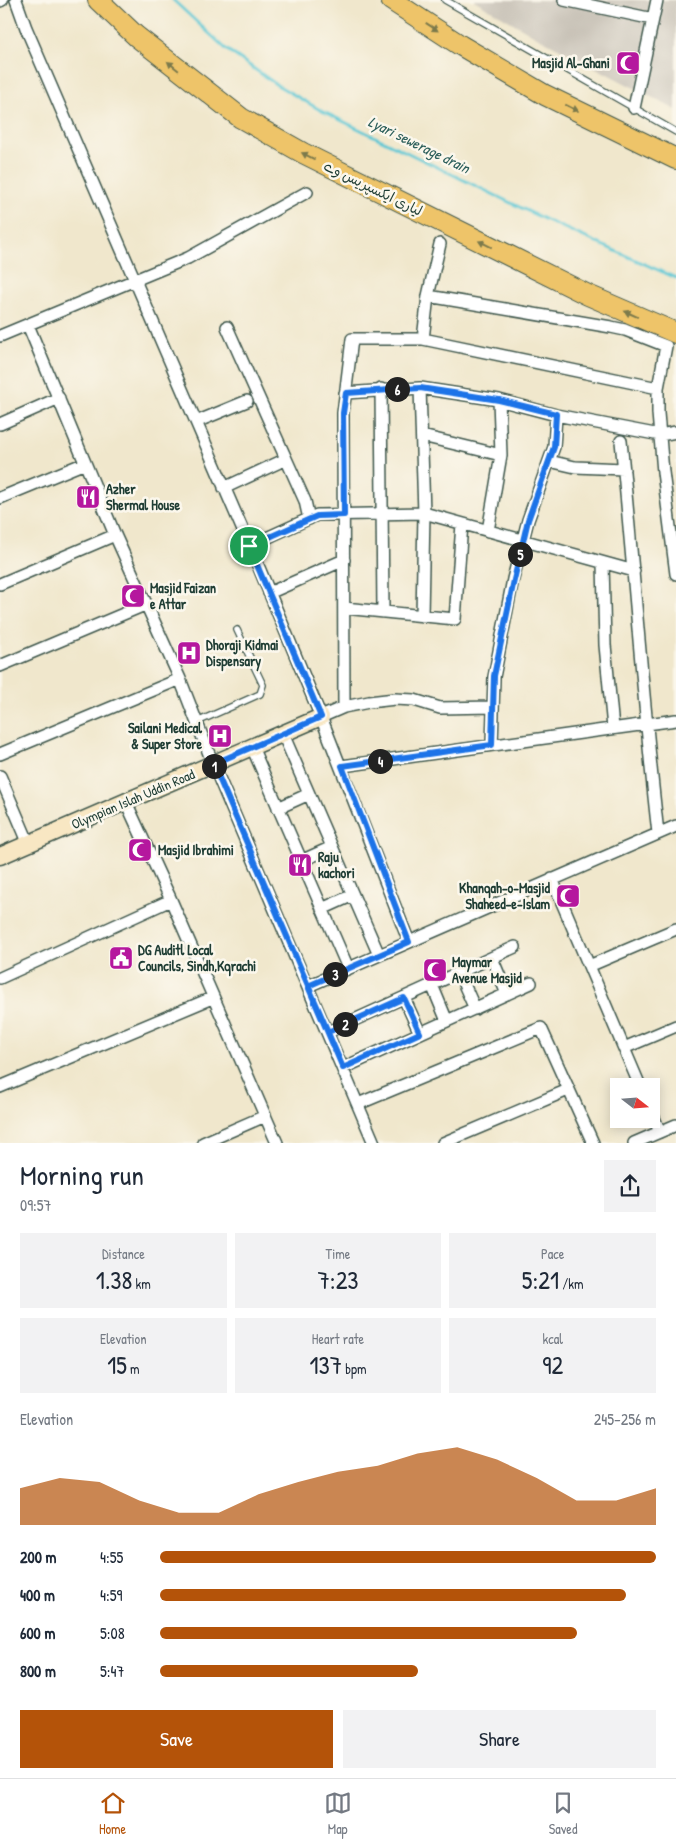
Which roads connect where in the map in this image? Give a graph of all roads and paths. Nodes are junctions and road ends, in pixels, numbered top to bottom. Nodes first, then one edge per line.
1 (16, 0) edge
2 (98, 0) edge
3 (391, 0) edge
4 (445, 0) edge
5 (564, 0) edge
6 (657, 0) edge
7 (653, 19) junction
8 (634, 108) junction
9 (676, 132) edge
10 (676, 159) edge
11 (307, 192) dead end
12 (440, 244) dead end
13 (134, 280) junction
14 (428, 296) junction
15 (28, 325) junction
16 (227, 327) dead end
17 (676, 334) edge
18 (0, 336) edge
19 (423, 338) junction
20 (420, 388) junction
21 (658, 388) junction
22 (381, 389) junction
23 (346, 393) junction
24 (59, 398) junction
25 (499, 400) junction
26 (247, 401) dead end
27 (556, 414) junction
28 (196, 422) junction
29 (0, 424) edge
30 (676, 432) edge
31 (660, 435) junction
32 (422, 436) junction
33 (621, 441) dead end
34 (501, 455) junction
35 (284, 460) dead end
36 (549, 461) junction
37 (85, 463) junction
38 (624, 469) junction
39 (224, 488) junction
40 (0, 498) edge
41 (424, 513) junction
42 (383, 514) junction
43 (344, 515) junction
44 (309, 519) junction
45 (462, 524) junction
46 (488, 531) junction
47 (115, 535) junction
48 (523, 541) junction
49 (249, 546) junction
50 (344, 560) junction
51 (603, 563) junction
52 (634, 571) junction
53 (676, 574) edge
54 (0, 584) edge
55 (270, 593) junction
56 (147, 604) junction
57 (344, 608) junction
58 (383, 612) junction
59 (422, 616) junction
60 (237, 630) dead end
61 (0, 666) edge
62 (180, 679) junction
63 (344, 707) junction
64 (493, 707) junction
65 (321, 717) junction
66 (676, 720) edge
67 (197, 722) junction
68 (646, 724) junction
69 (613, 728) junction
70 (283, 734) junction
71 (492, 745) junction
72 (252, 747) junction
73 (0, 754) edge
74 (213, 764) junction
75 (342, 766) junction
76 (0, 776) edge
77 (309, 794) junction
78 (126, 802) junction
79 (278, 808) junction
80 (676, 826) edge
81 (658, 833) junction
82 (29, 844) junction
83 (332, 847) junction
84 (0, 856) edge
85 (301, 861) junction
86 (552, 879) junction
87 (353, 895) junction
88 (171, 900) junction
89 (322, 909) junction
90 (676, 929) edge
91 (409, 942) junction
92 (515, 947) dead end
93 (379, 955) junction
94 (492, 958) junction
95 (589, 966) junction
96 (348, 968) junction
97 (459, 973) junction
98 (0, 978) edge
99 (531, 983) dead end
100 (432, 985) junction
101 (308, 986) junction
102 (508, 994) junction
103 (212, 998) junction
104 (404, 998) junction
105 (474, 1009) junction
106 (447, 1021) junction
107 (676, 1026) edge
108 (328, 1032) junction
109 (420, 1033) junction
110 (624, 1048) junction
111 (343, 1068) junction
112 (637, 1078) edge
113 (0, 1088) edge
114 (568, 1090) junction
115 (358, 1104) junction
116 (265, 1116) junction
117 (676, 1125) edge
118 (658, 1128) edge
119 (660, 1132) junction
120 (203, 1143) edge
121 (277, 1143) edge
122 (374, 1143) edge
123 (443, 1143) edge
124 (593, 1143) edge
125 (634, 1143) edge

1 - 13 street
17 -> 2 highway, لیاری ایکسپریس وے
3 -> 10 highway
4 - 8 lane
5 - 7 street
6 - 7 street
7 - 8 street
8 - 9 lane
11 - 13 street
12 - 14 street
13 - 15 street
13 - 28 street
14 - 19 street
14 - 21 street
15 - 18 street
15 - 24 street
16 - 44 street
19 - 21 street
19 - 23 street
20 - 22 street
20 - 25 street
20 - 32 street
21 - 31 street
22 - 23 street
22 - 42 street
23 - 43 street
24 - 29 street
24 - 37 street
25 - 27 street
25 - 34 street
26 - 28 street
27 - 31 street
27 - 36 street
28 - 39 street
30 - 31 street
31 - 53 street
32 - 34 street
32 - 41 street
33 - 38 street
34 - 46 street
35 - 39 street
36 - 38 street
36 - 48 street
37 - 40 street
37 - 47 street
38 - 52 street
39 - 49 street
41 - 42 street
41 - 45 street
41 - 59 street
42 - 43 street
42 - 58 street
43 - 44 street
43 - 50 street
44 - 49 street
45 - 46 street
45 - 59 street
46 - 48 street
47 - 54 street
47 - 56 street
48 - 51 street
48 - 64 street
49 - 55 street
50 - 55 street
50 - 57 street
51 - 52 street
51 - 69 street
52 - 68 street
55 - 65 street
56 - 61 street
56 - 62 street
57 - 58 street
57 - 63 street
58 - 59 street
60 - 67 lane
62 - 67 street
62 - 73 street
63 - 64 street
63 - 65 street
64 - 71 street
65 - 70 street, Olympian Islah Uddin Road
65 - 75 street
66 - 68 street
67 - 74 street
68 - 69 street
68 - 81 street
69 - 71 street
70 - 72 street, Olympian Islah Uddin Road
70 - 77 street
71 - 75 street
72 - 74 street, Olympian Islah Uddin Road
72 - 79 street
74 - 78 street, Olympian Islah Uddin Road
74 - 101 street
75 - 91 street
76 - 82 street
77 - 79 street
77 - 83 street
78 - 82 street, Olympian Islah Uddin Road
78 - 88 street
79 - 85 street
80 - 81 street
81 - 86 street
82 - 84 street, Olympian Islah Uddin Road
83 - 85 street
83 - 87 street
85 - 89 street
86 - 91 street
86 - 95 street
87 - 89 street
87 - 93 street
88 - 98 street
88 - 103 street
89 - 96 street
90 - 95 street
91 - 93 street
92 - 94 street
93 - 96 street
94 - 97 street
94 - 102 street
95 - 110 street
96 - 101 street
97 - 100 street
97 - 105 street
99 - 102 street
100 - 104 street
100 - 106 street
101 - 108 street
102 - 105 street
103 - 113 street
103 - 116 street
104 - 108 street
104 - 109 street
105 - 106 street
106 - 109 street
107 - 110 street
108 - 111 street
109 - 111 street
110 - 112 street
111 - 115 street
114 - 115 street
114 - 123 street
114 - 124 street
115 - 122 street
116 - 120 street
116 - 121 street
117 - 119 street
118 - 119 street
119 - 125 street

